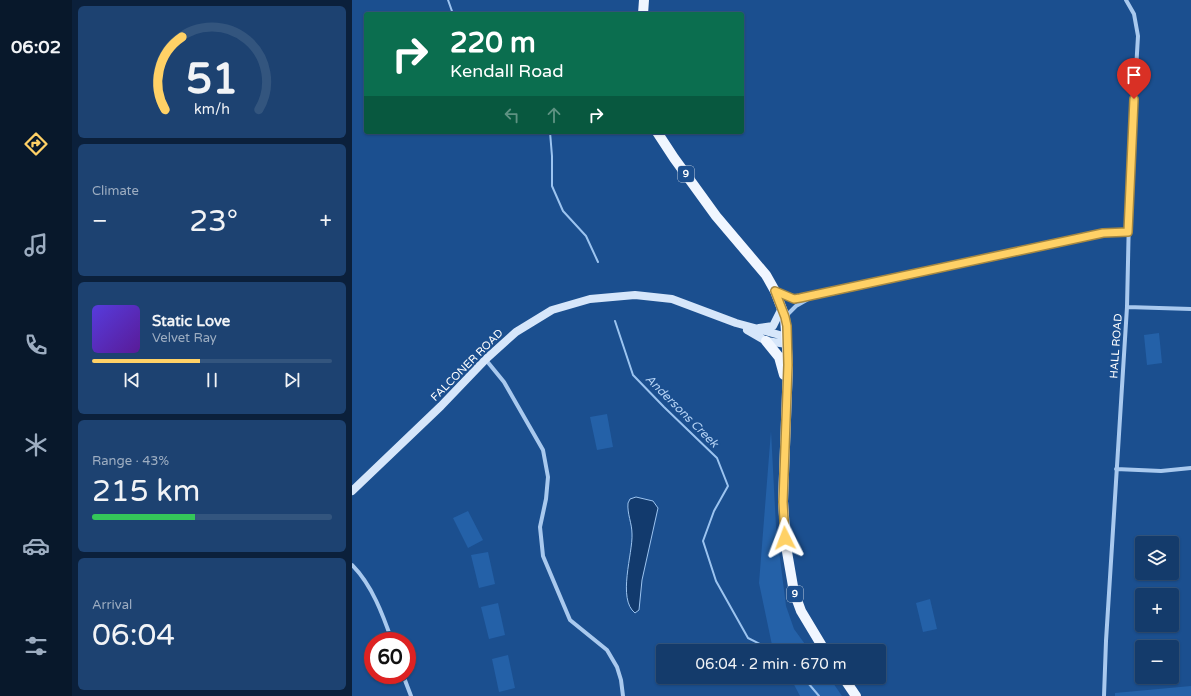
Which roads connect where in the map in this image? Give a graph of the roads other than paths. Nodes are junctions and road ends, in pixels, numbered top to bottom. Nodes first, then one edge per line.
1 (644, 0) edge
2 (1126, 0) edge
3 (643, 12) edge
4 (658, 134) edge
5 (1128, 232) junction
6 (775, 291) junction
7 (814, 296) junction
8 (1127, 307) junction
9 (1191, 309) edge
10 (784, 312) junction
11 (736, 323) junction
12 (748, 327) junction
13 (787, 340) junction
14 (766, 341) junction
15 (486, 359) junction
16 (785, 422) junction
17 (1116, 468) junction
18 (1191, 468) edge
19 (352, 491) edge
20 (352, 565) edge
21 (389, 632) edge
22 (821, 644) edge
23 (406, 684) edge
24 (848, 684) edge
25 (411, 696) edge
26 (623, 696) edge
27 (856, 696) edge
28 (1104, 696) edge

1 - 3 main road
2 - 5 street, HALL ROAD
4 - 6 main road, 9
5 - 7 street
5 - 8 street, HALL ROAD
6 - 7 street
6 - 10 main road, 9
7 - 10 street
8 - 9 street
8 - 17 street, HALL ROAD
10 - 12 main road
10 - 13 main road, 9
11 - 12 main road, FALCONER ROAD
11 - 14 main road, FALCONER ROAD
11 - 15 main road, FALCONER ROAD
12 - 13 main road, FALCONER ROAD
13 - 14 main road, FALCONER ROAD
13 - 16 main road, 9
14 - 16 main road
15 - 19 main road, FALCONER ROAD
15 - 26 street
16 - 22 main road, 9
17 - 18 street
17 - 28 street, HALL ROAD
20 - 21 street
23 - 25 street
24 - 27 main road

